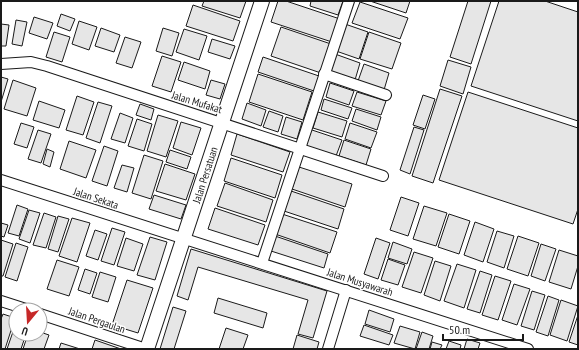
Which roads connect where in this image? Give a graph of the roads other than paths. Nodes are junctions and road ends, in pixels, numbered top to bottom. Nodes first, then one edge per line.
1 (262, 1) edge
2 (349, 1) edge
3 (1, 64) edge
4 (324, 74) junction
5 (386, 95) dead end
6 (222, 123) junction
7 (301, 149) junction
8 (383, 176) dead end
9 (1, 180) edge
10 (184, 238) junction
11 (262, 263) junction
12 (346, 290) junction
13 (48, 317) edge
14 (146, 349) edge
15 (328, 349) edge
16 (528, 349) edge

1 - 6 street, Jalan Persatuan
2 - 4 street
3 - 6 street, Jalan Mufakat
4 - 5 street
4 - 7 street
6 - 7 street, Jalan Mufakat
6 - 10 street, Jalan Persatuan
7 - 8 street, Jalan Mufakat
7 - 11 street
9 - 10 street, Jalan Sekata
10 - 11 street, Jalan Musyawarah
10 - 14 street, Jalan Persatuan
11 - 12 street, Jalan Musyawarah
12 - 15 street
12 - 16 street, Jalan Musyawarah
13 - 14 street, Jalan Pergaulan

